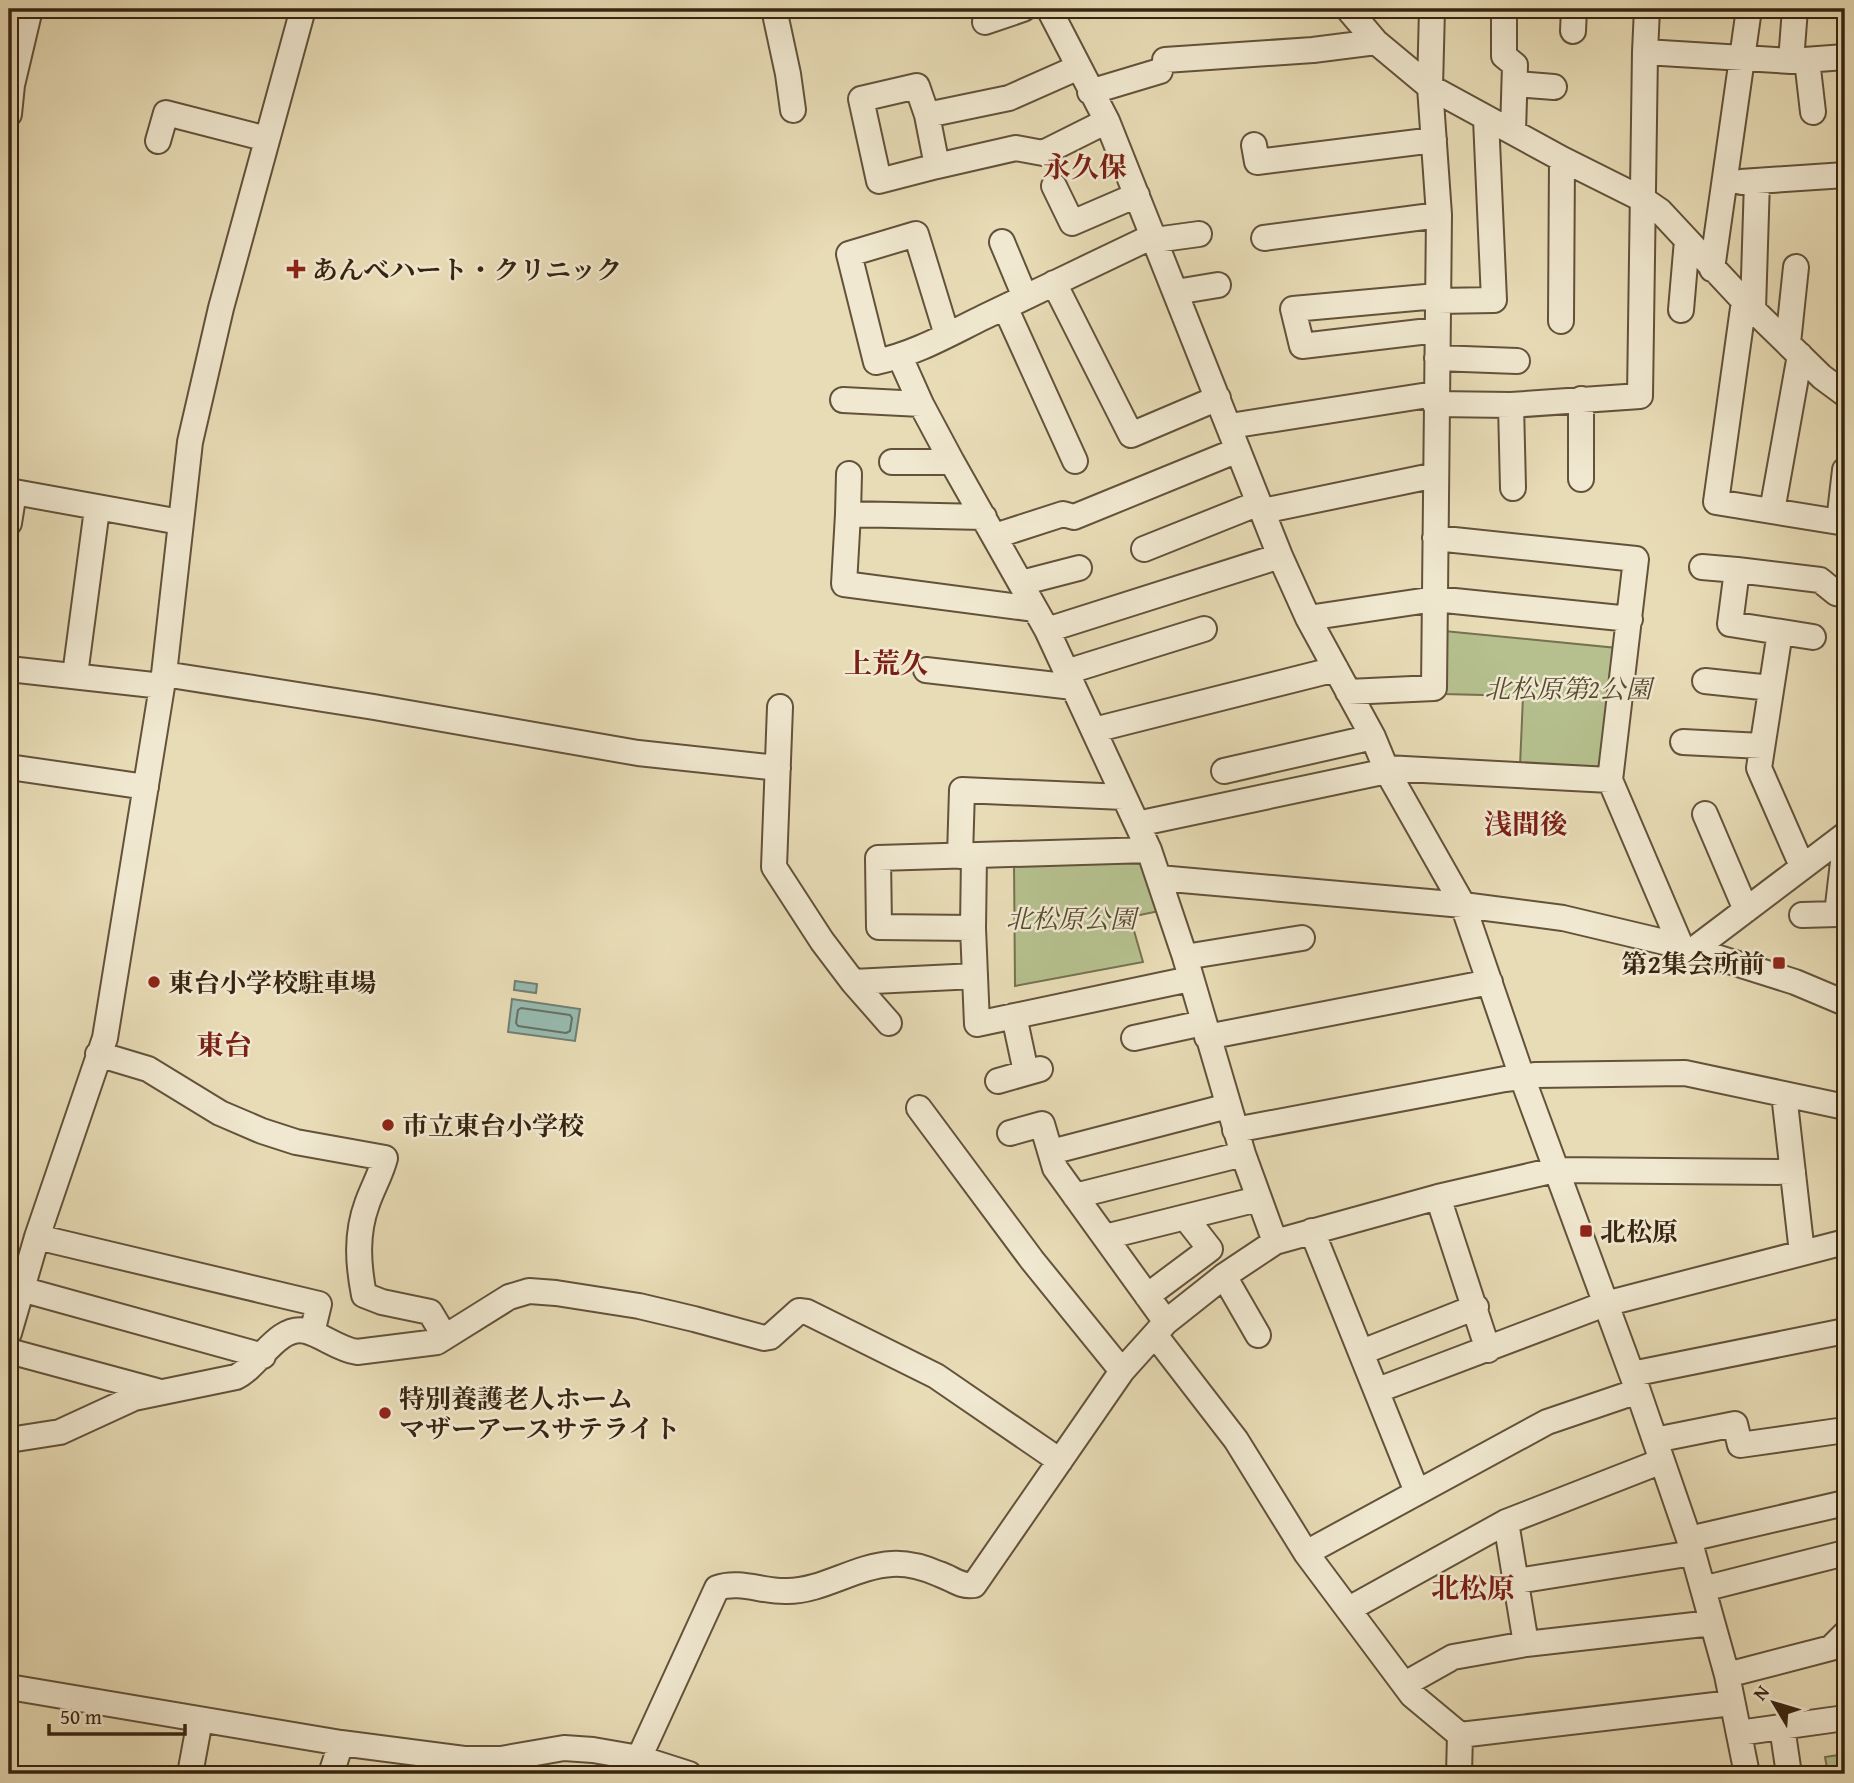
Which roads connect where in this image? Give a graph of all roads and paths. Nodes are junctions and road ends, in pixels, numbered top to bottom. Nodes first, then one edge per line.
1 (30, 9) edge
2 (303, 9) edge
3 (774, 9) edge
4 (1023, 9) edge
5 (1049, 9) edge
6 (1432, 9) edge
7 (1504, 9) edge
8 (1647, 9) edge
9 (1749, 9) edge
10 (1795, 9) edge
11 (1350, 10) edge
12 (985, 22) dead end
13 (1376, 42) junction
14 (1645, 52) junction
15 (1845, 57) edge
16 (1743, 59) junction
17 (1799, 60) junction
18 (1079, 67) junction
19 (1516, 84) junction
20 (1554, 87) dead end
21 (1430, 88) junction
22 (1090, 92) junction
23 (793, 110) dead end
24 (1813, 112) dead end
25 (9, 114) edge
26 (927, 115) junction
27 (1486, 119) junction
28 (1107, 121) junction
29 (1513, 132) junction
30 (267, 139) junction
31 (1434, 140) junction
32 (158, 141) dead end
33 (1254, 145) dead end
34 (1562, 159) junction
35 (937, 166) junction
36 (1845, 175) edge
37 (1756, 181) junction
38 (1723, 184) junction
39 (1054, 186) dead end
40 (1137, 195) junction
41 (1644, 200) junction
42 (1439, 215) junction
43 (1199, 234) dead end
44 (1154, 238) junction
45 (1264, 238) dead end
46 (1687, 240) junction
47 (1002, 242) dead end
48 (1796, 267) dead end
49 (1712, 269) junction
50 (1054, 283) junction
51 (1218, 285) dead end
52 (1176, 292) junction
53 (1437, 298) junction
54 (1015, 302) junction
55 (1749, 305) junction
56 (1681, 310) dead end
57 (1561, 321) dead end
58 (1437, 330) junction
59 (947, 335) junction
60 (1794, 349) junction
61 (900, 357) junction
62 (1437, 358) junction
63 (1517, 361) dead end
64 (1845, 394) edge
65 (1218, 398) junction
66 (1435, 399) junction
67 (1581, 399) junction
68 (843, 400) dead end
69 (921, 404) junction
70 (1511, 405) junction
71 (1234, 438) junction
72 (1075, 461) dead end
73 (892, 462) dead end
74 (952, 462) junction
75 (1845, 470) edge
76 (849, 474) dead end
77 (1436, 475) junction
78 (1581, 479) dead end
79 (1513, 488) dead end
80 (11, 492) edge
81 (1261, 507) junction
82 (97, 509) junction
83 (1772, 511) junction
84 (848, 514) junction
85 (180, 522) junction
86 (9, 523) edge
87 (989, 527) junction
88 (1435, 538) junction
89 (1144, 549) dead end
90 (1280, 556) junction
91 (1702, 567) dead end
92 (1079, 568) dead end
93 (1737, 570) junction
94 (1021, 583) junction
95 (1845, 595) edge
96 (1435, 599) junction
97 (1035, 609) junction
98 (1308, 618) junction
99 (1630, 619) junction
100 (1204, 629) dead end
101 (1047, 630) junction
102 (1780, 632) junction
103 (1813, 637) dead end
104 (9, 669) edge
105 (1336, 669) junction
106 (926, 670) dead end
107 (75, 675) junction
108 (163, 680) junction
109 (1069, 680) junction
110 (1705, 681) dead end
111 (1771, 688) junction
112 (1348, 692) junction
113 (780, 707) dead end
114 (1094, 730) junction
115 (1373, 737) junction
116 (1682, 742) dead end
117 (1762, 746) junction
118 (9, 767) edge
119 (778, 768) junction
120 (1387, 770) junction
121 (1224, 771) dead end
122 (1610, 780) junction
123 (146, 787) junction
124 (1124, 797) junction
125 (1705, 814) dead end
126 (1137, 824) junction
127 (1845, 835) edge
128 (1845, 845) edge
129 (1149, 850) junction
130 (967, 856) junction
131 (1802, 866) junction
132 (1160, 878) junction
133 (1463, 905) junction
134 (1746, 910) junction
135 (1802, 915) dead end
136 (973, 928) junction
137 (1302, 938) dead end
138 (1687, 948) junction
139 (1188, 968) junction
140 (975, 976) junction
141 (853, 982) junction
142 (1490, 982) junction
143 (1845, 1003) edge
144 (1014, 1016) junction
145 (889, 1023) dead end
146 (1205, 1030) junction
147 (1134, 1038) dead end
148 (99, 1054) junction
149 (1521, 1077) junction
150 (998, 1081) dead end
151 (1784, 1094) junction
152 (1228, 1106) junction
153 (1845, 1107) edge
154 (919, 1108) dead end
155 (1235, 1130) junction
156 (1010, 1133) dead end
157 (1051, 1152) junction
158 (1242, 1154) junction
159 (1555, 1170) junction
160 (1793, 1172) junction
161 (1075, 1196) junction
162 (1438, 1197) junction
163 (1258, 1199) junction
164 (1185, 1217) junction
165 (1312, 1231) junction
166 (37, 1237) junction
167 (1105, 1237) junction
168 (1275, 1242) junction
169 (1845, 1242) edge
170 (1802, 1253) junction
171 (1224, 1276) junction
172 (22, 1289) junction
173 (1147, 1296) junction
174 (1605, 1304) junction
175 (1476, 1307) junction
176 (1160, 1329) junction
177 (1845, 1331) edge
178 (9, 1333) edge
179 (312, 1333) junction
180 (1258, 1335) dead end
181 (445, 1337) junction
182 (1488, 1350) junction
183 (9, 1351) edge
184 (1362, 1352) junction
185 (263, 1356) junction
186 (1122, 1371) junction
187 (1635, 1382) junction
188 (1378, 1391) junction
189 (164, 1393) junction
190 (1845, 1430) edge
191 (9, 1440) edge
192 (1659, 1451) junction
193 (1060, 1461) junction
194 (1417, 1492) junction
195 (1845, 1503) edge
196 (1506, 1522) junction
197 (1691, 1546) junction
198 (1306, 1553) junction
199 (1845, 1553) edge
200 (1517, 1581) junction
201 (1703, 1589) junction
202 (1349, 1609) junction
203 (1712, 1623) junction
204 (1845, 1634) edge
205 (1526, 1644) junction
206 (1727, 1675) junction
207 (1405, 1684) junction
208 (9, 1687) edge
209 (1732, 1703) junction
210 (1845, 1718) edge
211 (200, 1720) junction
212 (1782, 1727) junction
213 (1739, 1733) junction
214 (1460, 1735) junction
215 (341, 1743) junction
216 (639, 1758) junction
217 (190, 1774) edge
218 (331, 1774) edge
219 (689, 1774) edge
220 (1459, 1774) edge
221 (1747, 1774) edge
222 (1789, 1774) edge

1 - 25 street
2 - 30 street
3 - 23 street
4 - 12 street
5 - 18 street
6 - 21 street
7 - 19 street
8 - 14 street
9 - 16 street
10 - 17 street
11 - 13 street
13 - 21 street
13 - 22 street
14 - 16 street
14 - 41 street
15 - 17 street
16 - 17 street
16 - 38 street
17 - 24 street
18 - 22 street
18 - 26 street
19 - 20 street
19 - 29 street
21 - 27 street
21 - 31 street
22 - 28 street
26 - 35 street
26 - 35 street
27 - 29 street
27 - 53 street
28 - 35 street
28 - 40 street
29 - 34 street
30 - 32 street
30 - 85 street
31 - 33 street
31 - 42 street
34 - 41 street
34 - 57 street
36 - 37 street
37 - 38 street
37 - 55 street
38 - 49 street
39 - 40 street
40 - 44 street
41 - 46 street
41 - 67 street
42 - 45 street
42 - 53 street
43 - 44 street
44 - 50 street
44 - 52 street
46 - 49 street
46 - 56 street
47 - 54 street
48 - 60 street
49 - 55 street
50 - 54 street
50 - 65 street
51 - 52 street
52 - 65 street
53 - 58 street
53 - 58 street
54 - 59 street
54 - 72 street
55 - 60 street
55 - 83 street
58 - 62 street
59 - 61 street
59 - 61 street
60 - 64 street
60 - 83 street
61 - 69 street
62 - 63 street
62 - 66 street
65 - 71 street
66 - 70 street
66 - 71 street
66 - 77 street
67 - 70 street
67 - 78 street
68 - 69 street
69 - 74 street
70 - 79 street
71 - 81 street
71 - 87 street
73 - 74 street
74 - 87 street
75 - 83 street
76 - 84 street
77 - 81 street
77 - 88 street
80 - 82 street
80 - 86 street
81 - 89 street
81 - 90 street
82 - 85 street
82 - 107 street
84 - 87 street
84 - 97 street
85 - 108 street
87 - 94 street
88 - 96 street
88 - 99 street
90 - 98 street
90 - 101 street
91 - 93 street
92 - 94 street
93 - 95 street
93 - 102 street
94 - 97 street
96 - 98 street
96 - 99 street
96 - 112 street
97 - 101 street
98 - 105 street
99 - 122 street
100 - 109 street
101 - 109 street
102 - 103 street
102 - 111 street
104 - 107 street
105 - 112 street
105 - 114 street
106 - 109 street
107 - 108 street
108 - 119 street
108 - 123 street
109 - 114 street
110 - 111 street
111 - 117 street
112 - 115 street
113 - 119 street
114 - 124 street
115 - 120 street
115 - 121 street
116 - 117 street
117 - 131 street
118 - 123 street
119 - 141 street
120 - 122 street
120 - 126 street
120 - 133 street
122 - 138 street
123 - 148 street
124 - 126 street
124 - 130 street
125 - 134 street
126 - 129 street
127 - 131 street
128 - 135 street
129 - 130 street
129 - 132 street
130 - 136 street
130 - 136 street
131 - 134 street
132 - 133 street
132 - 139 street
133 - 138 street
133 - 142 street
134 - 138 street
136 - 140 street
137 - 139 street
138 - 143 street
139 - 144 street
139 - 146 street
140 - 141 street
140 - 144 street
141 - 145 street
142 - 146 street
142 - 149 street
144 - 150 street
146 - 147 street
146 - 152 street
148 - 166 street
148 - 181 street
149 - 151 street
149 - 155 street
149 - 159 street
151 - 153 street
151 - 160 street
152 - 155 street
152 - 157 street
154 - 186 street
155 - 158 street
156 - 157 street
157 - 161 street
158 - 161 street
158 - 163 street
159 - 160 street
159 - 162 street
159 - 174 street
160 - 170 street
161 - 167 street
162 - 165 street
162 - 175 street
163 - 164 street
163 - 168 street
164 - 167 street
164 - 173 street
165 - 168 street
165 - 184 street
166 - 172 street
166 - 179 street
167 - 173 street
168 - 171 street
169 - 170 street
170 - 174 street
171 - 176 street
171 - 180 street
172 - 178 street
172 - 185 street
173 - 176 street
174 - 182 street
174 - 187 street
175 - 182 street
175 - 184 street
176 - 186 street
176 - 198 street
177 - 187 street
179 - 181 street
179 - 185 street
181 - 193 street
182 - 188 street
183 - 189 street
184 - 188 street
185 - 189 street
186 - 193 street
187 - 192 street
187 - 194 street
188 - 194 street
189 - 191 street
190 - 192 street
192 - 196 street
192 - 197 street
193 - 216 street
194 - 198 street
195 - 197 street
196 - 200 street
196 - 202 street
197 - 200 street
197 - 201 street
198 - 202 street
199 - 201 street
200 - 205 street
201 - 203 street
202 - 207 street
203 - 205 street
203 - 206 street
204 - 206 street
205 - 207 street
206 - 209 street
207 - 214 street
208 - 211 street
209 - 213 street
209 - 214 street
210 - 212 street
211 - 215 street
211 - 217 street
212 - 213 street
212 - 222 street
213 - 221 street
214 - 220 street
215 - 216 street
215 - 218 street
216 - 219 street

